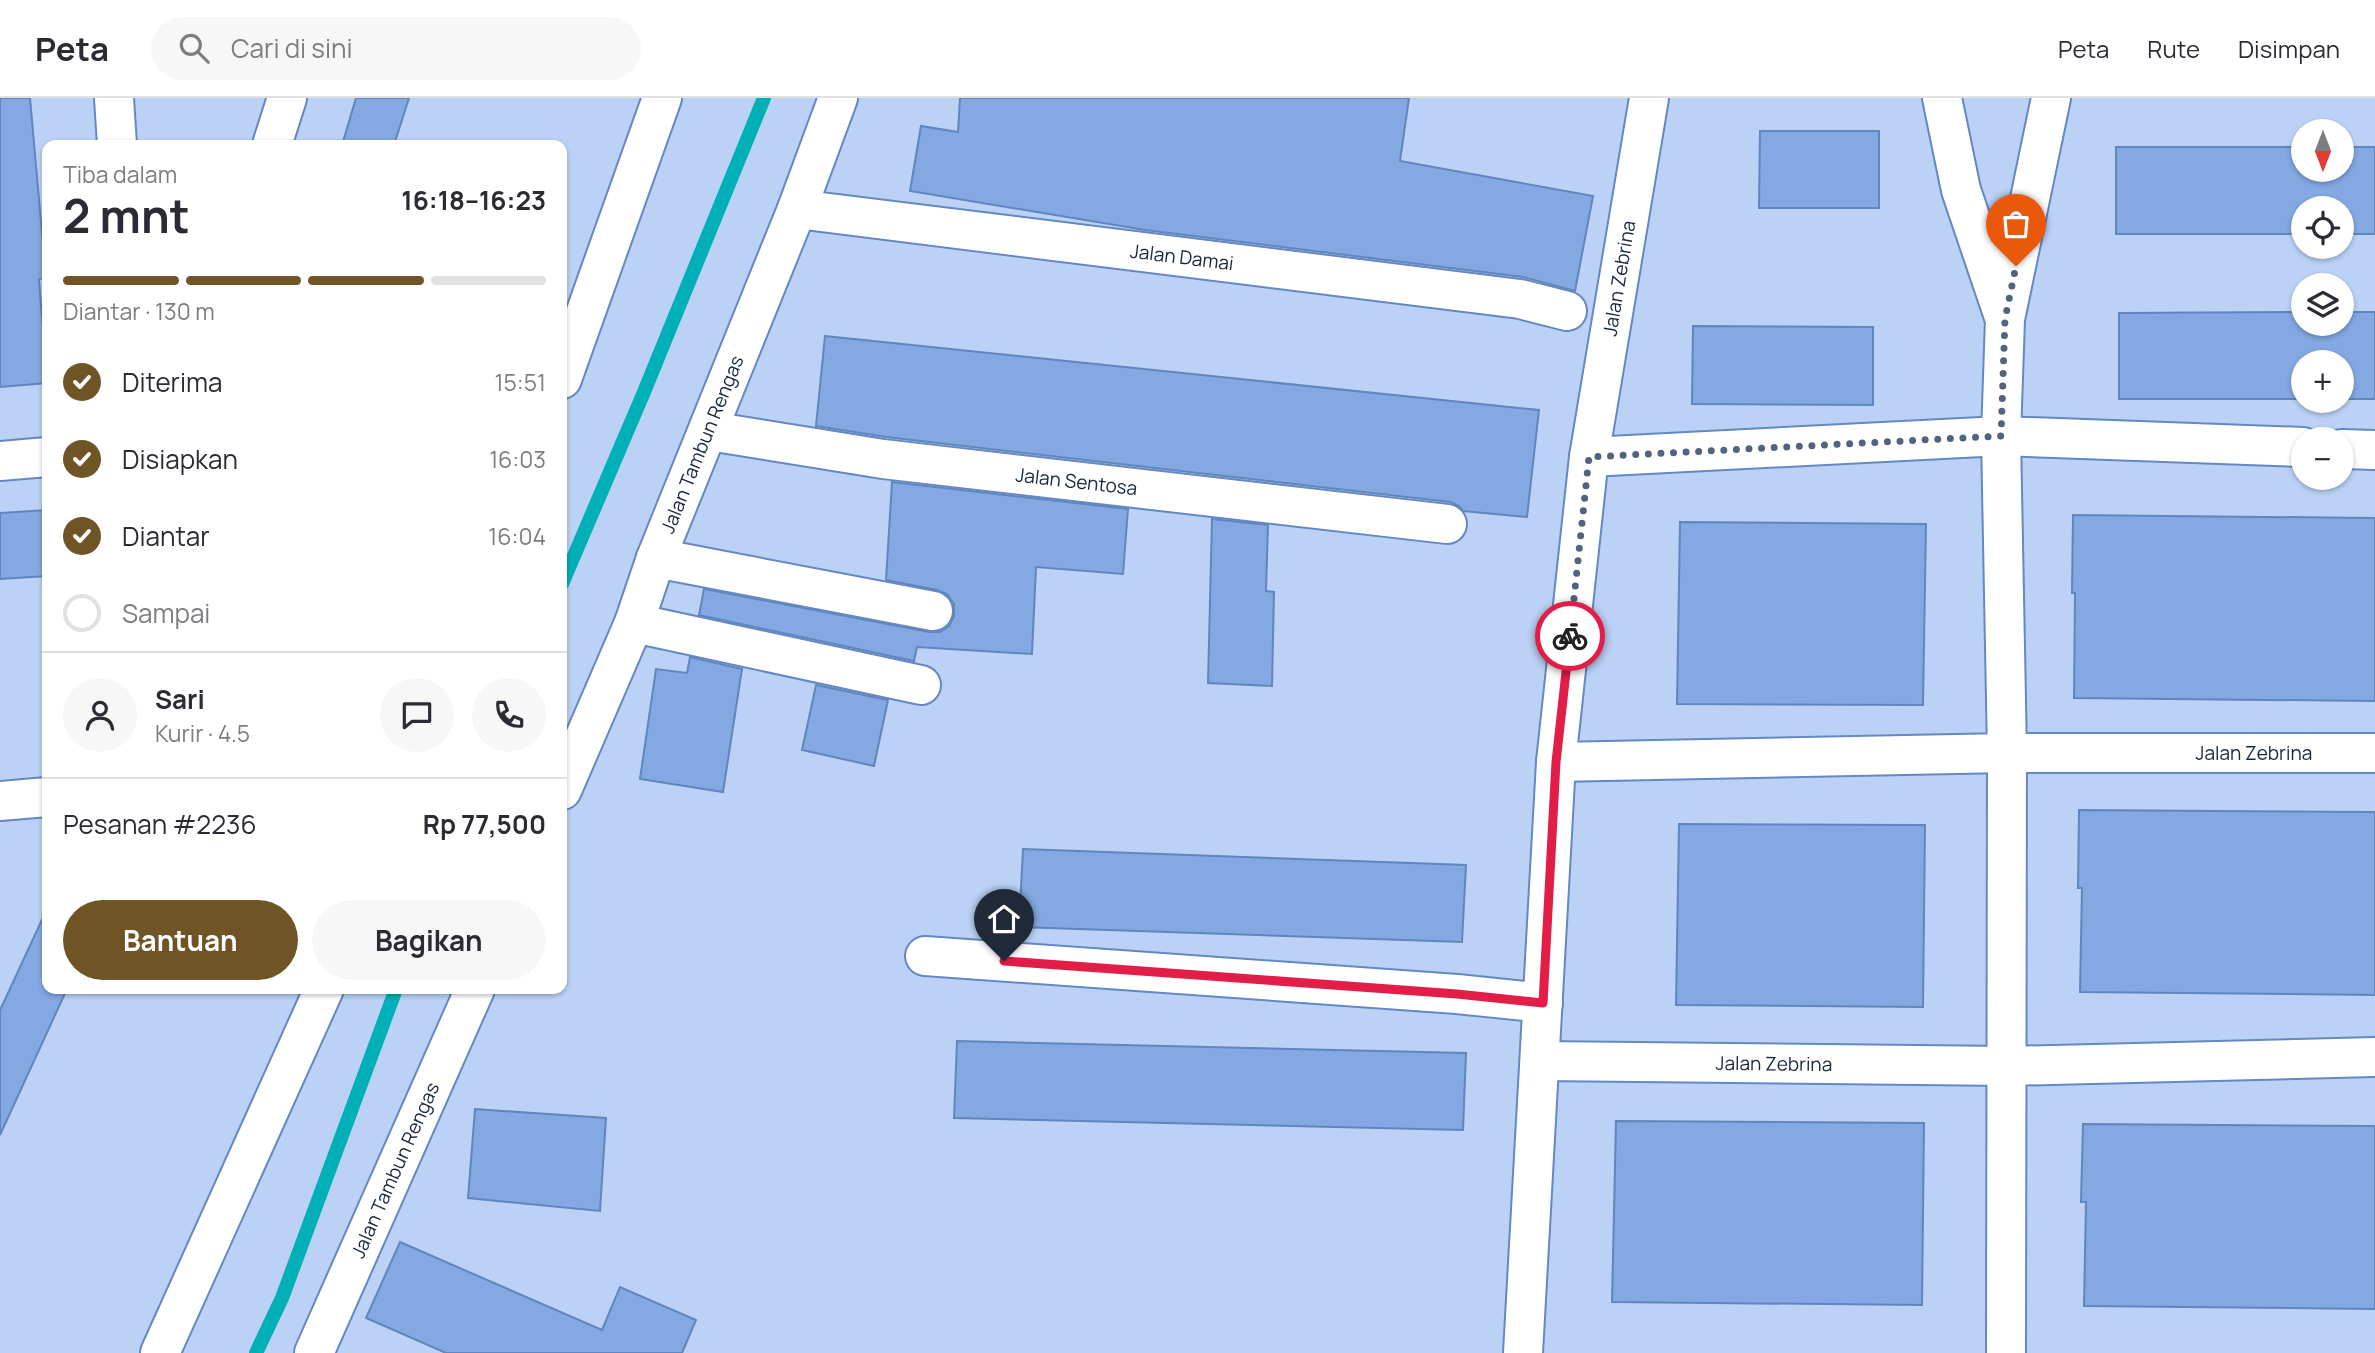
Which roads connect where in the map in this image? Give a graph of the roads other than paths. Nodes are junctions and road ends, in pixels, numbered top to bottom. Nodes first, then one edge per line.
1 (114, 98) edge
2 (287, 98) edge
3 (662, 98) edge
4 (838, 98) edge
5 (1649, 98) edge
6 (1942, 98) edge
7 (2051, 98) edge
8 (117, 140) edge
9 (274, 140) edge
10 (797, 209) junction
11 (1567, 311) dead end
12 (2005, 319) junction
13 (567, 365) edge
14 (709, 431) junction
15 (2001, 436) junction
16 (2291, 447) edge
17 (2354, 449) edge
18 (2375, 450) edge
19 (42, 457) edge
20 (1589, 457) junction
21 (0, 461) edge
22 (1447, 524) dead end
23 (656, 558) junction
24 (933, 611) dead end
25 (634, 623) junction
26 (921, 685) dead end
27 (2007, 753) junction
28 (2375, 753) edge
29 (1556, 762) junction
30 (567, 778) edge
31 (42, 798) edge
32 (1, 802) edge
33 (925, 956) dead end
34 (322, 994) edge
35 (473, 994) edge
36 (1543, 1003) junction
37 (2375, 1057) edge
38 (1540, 1061) junction
39 (2007, 1066) junction
40 (160, 1353) edge
41 (314, 1353) edge
42 (1523, 1353) edge
43 (2006, 1353) edge

1 - 8 street
2 - 9 street
3 - 13 street
4 - 10 street, Jalan Tambun Rengas
5 - 20 street, Jalan Zebrina
6 - 12 street
7 - 12 street
10 - 11 street, Jalan Damai
10 - 14 street, Jalan Tambun Rengas
12 - 15 street
14 - 22 street, Jalan Sentosa
14 - 23 street, Jalan Tambun Rengas
15 - 16 street
15 - 20 street
15 - 27 street
17 - 18 street
19 - 21 street
20 - 29 street, Jalan Zebrina
23 - 24 street
23 - 25 street, Jalan Tambun Rengas
25 - 26 street
25 - 30 street, Jalan Tambun Rengas
27 - 28 street, Jalan Zebrina
27 - 29 street, Jalan Zebrina
27 - 39 street
29 - 36 street, Jalan Zebrina
31 - 32 street
33 - 36 street
34 - 40 street
35 - 41 street, Jalan Tambun Rengas
36 - 38 street, Jalan Zebrina
37 - 39 street, Jalan Zebrina
38 - 39 street, Jalan Zebrina
38 - 42 street, Jalan Zebrina
39 - 43 street

